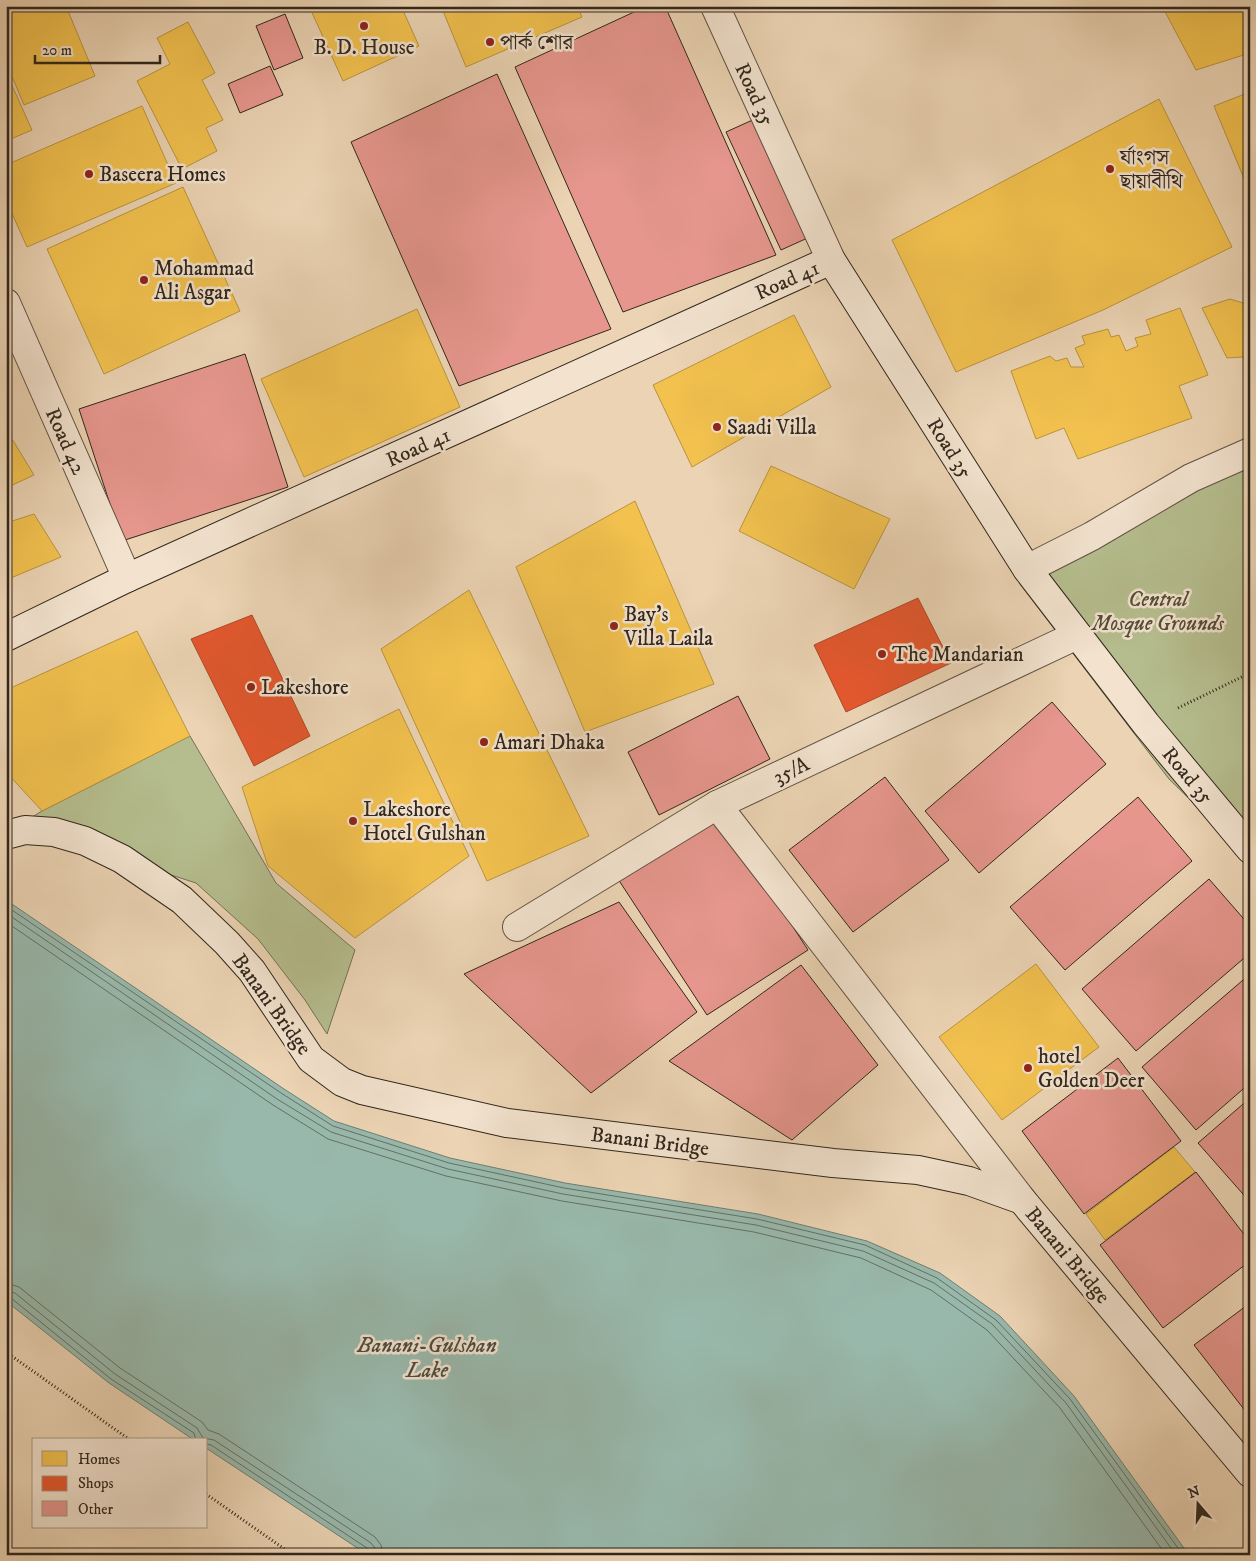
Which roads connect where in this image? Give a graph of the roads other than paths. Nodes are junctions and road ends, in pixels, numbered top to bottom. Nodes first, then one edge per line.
1 (715, 6) edge
2 (832, 260) junction
3 (6, 303) edge
4 (1250, 452) edge
5 (1027, 569) junction
6 (126, 578) junction
7 (1077, 635) junction
8 (6, 637) edge
9 (717, 805) junction
10 (16, 832) edge
11 (1250, 849) edge
12 (517, 927) dead end
13 (1022, 1200) junction
14 (1250, 1473) edge

1 - 2 main road, Road 35
2 - 5 main road, Road 35
2 - 6 main road, Road 41
3 - 6 main road, Road 42
4 - 5 main road
5 - 7 main road, Road 35
6 - 8 main road, Road 41
7 - 9 main road, 35/A
7 - 11 main road, Road 35
9 - 12 main road, 35/A
9 - 13 main road
10 - 13 main road, Banani Bridge
13 - 14 main road, Banani Bridge

